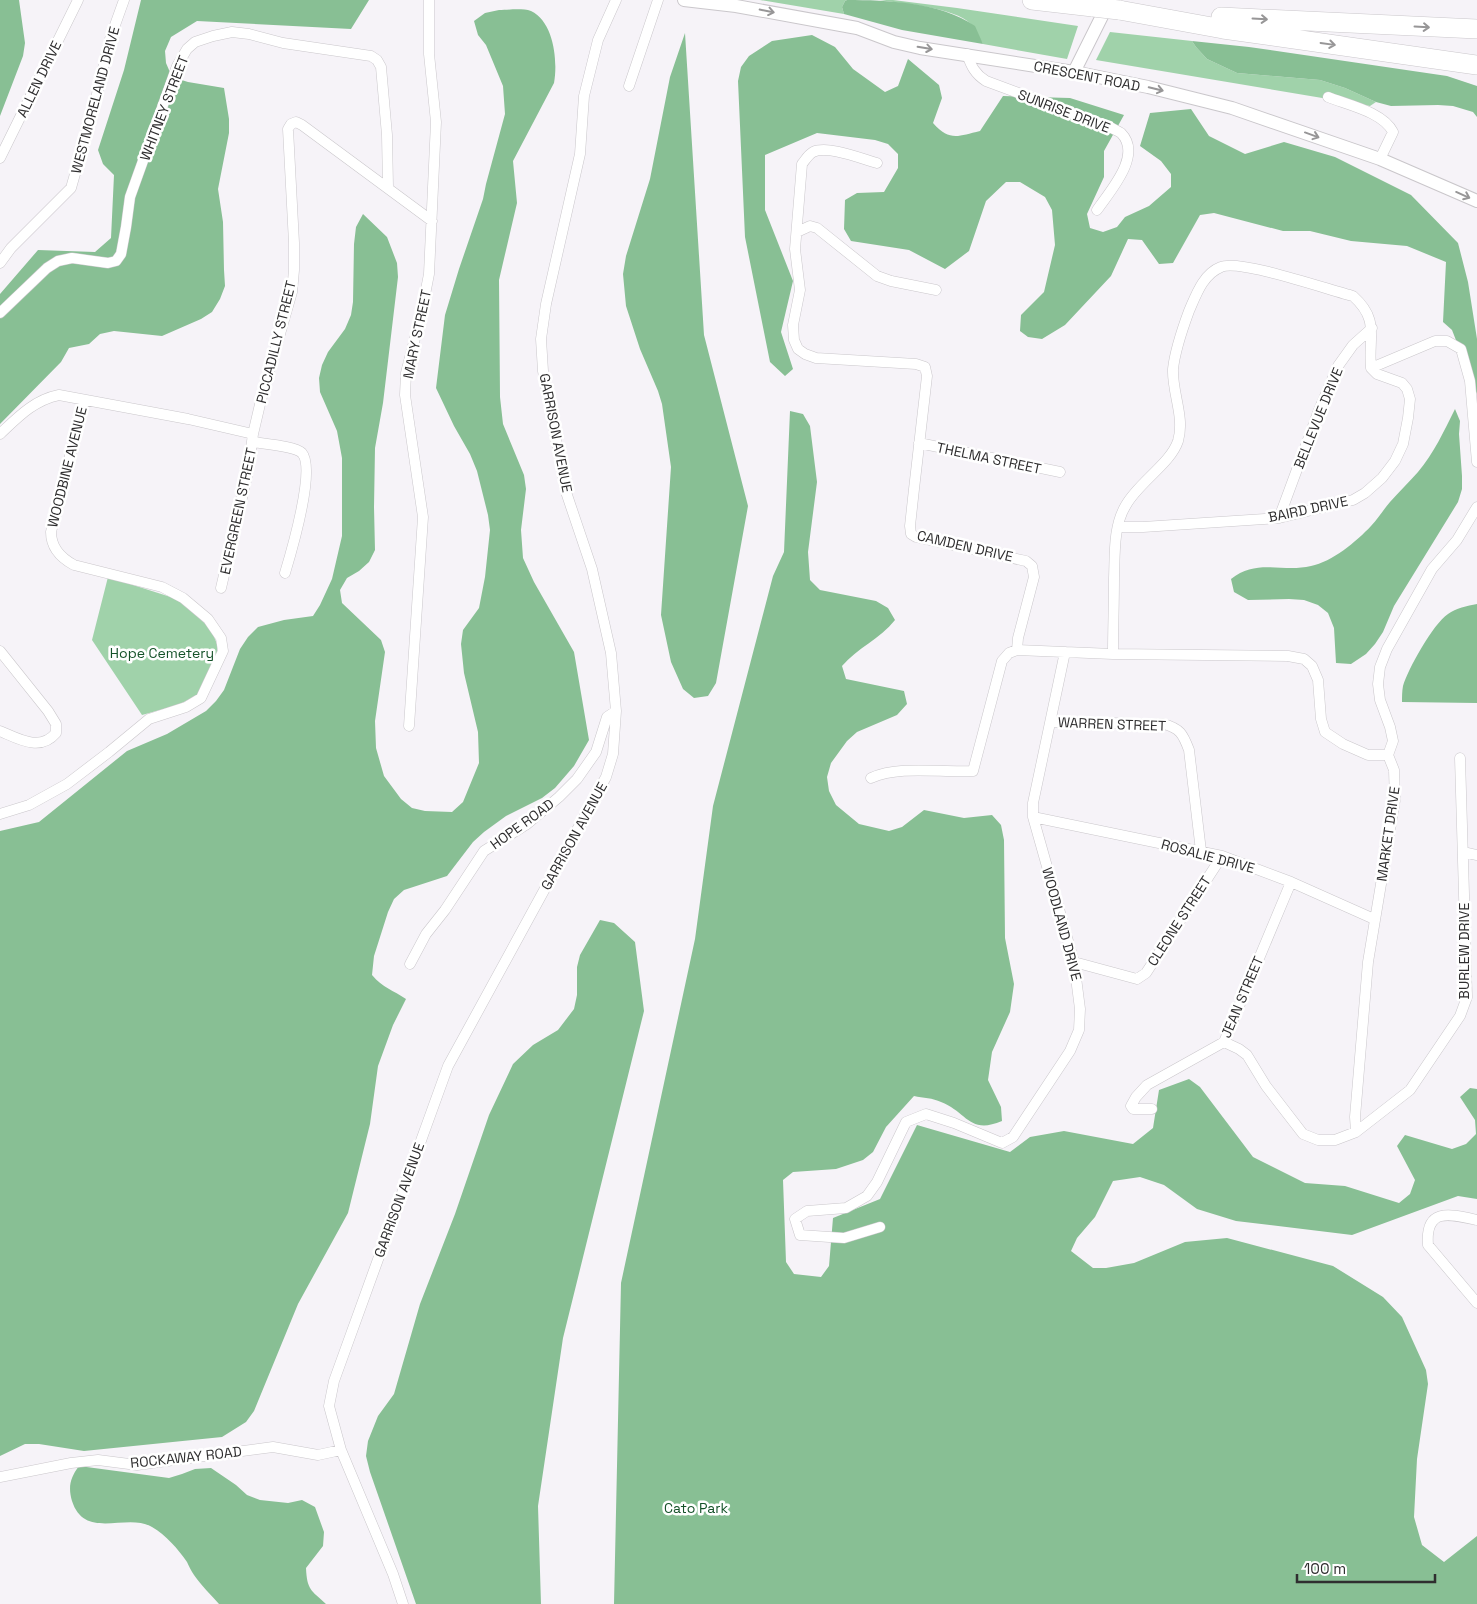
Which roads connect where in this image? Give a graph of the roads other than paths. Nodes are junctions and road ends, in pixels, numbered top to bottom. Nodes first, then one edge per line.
1 (78, 0) edge
2 (124, 0) edge
3 (429, 0) edge
4 (616, 0) edge
5 (658, 0) edge
6 (684, 0) edge
7 (1032, 0) edge
8 (1107, 6) edge
9 (1141, 13) junction
10 (1471, 29) edge
11 (967, 54) junction
12 (1477, 65) edge
13 (1074, 72) junction
14 (629, 86) dead end
15 (1328, 97) dead end
16 (0, 158) edge
17 (1380, 159) junction
18 (877, 163) dead end
19 (388, 187) junction
20 (1477, 201) edge
21 (1097, 210) dead end
22 (432, 221) junction
23 (797, 232) junction
24 (0, 263) edge
25 (936, 290) dead end
26 (0, 313) edge
27 (1372, 328) junction
28 (1371, 368) junction
29 (84, 400) junction
30 (0, 434) edge
31 (253, 438) junction
32 (919, 443) junction
33 (1477, 462) edge
34 (1060, 472) dead end
35 (1477, 507) edge
36 (1279, 518) junction
37 (1118, 527) junction
38 (285, 574) dead end
39 (221, 588) dead end
40 (1017, 650) junction
41 (0, 651) edge
42 (1065, 652) junction
43 (1113, 654) junction
44 (616, 711) junction
45 (1051, 722) junction
46 (408, 726) dead end
47 (0, 731) edge
48 (1388, 755) junction
49 (1460, 758) dead end
50 (871, 778) dead end
51 (0, 814) edge
52 (1033, 817) junction
53 (1201, 851) junction
54 (1463, 852) junction
55 (1477, 855) edge
56 (1222, 856) junction
57 (1291, 882) junction
58 (1374, 919) junction
59 (1465, 919) junction
60 (1477, 923) edge
61 (1074, 962) junction
62 (410, 964) dead end
63 (1224, 1042) junction
64 (1152, 1109) dead end
65 (1356, 1132) junction
66 (1477, 1220) edge
67 (880, 1227) dead end
68 (1477, 1304) edge
69 (341, 1450) junction
70 (0, 1477) edge
71 (404, 1604) edge

1 - 16 street, ALLEN DRIVE
2 - 24 street, WESTMORELAND DRIVE
3 - 22 street, MARY STREET
4 - 44 street, GARRISON AVENUE
5 - 14 street
6 -> 11 street, CRESCENT ROAD
7 - 8 highway
8 - 9 highway
8 - 13 street
9 -> 10 highway
9 -> 12 highway
11 - 13 street, CRESCENT ROAD
11 - 21 street, SUNRISE DRIVE
13 -> 17 street, CRESCENT ROAD
15 - 17 street
17 -> 20 street, CRESCENT ROAD
18 - 23 street, CAMDEN DRIVE
19 - 22 street, PICCADILLY STREET
19 - 26 street, WHITNEY STREET
19 - 31 street, PICCADILLY STREET
22 - 46 street, MARY STREET
23 - 25 street
23 - 32 street, CAMDEN DRIVE
27 - 28 street
27 - 36 street, BELLEVUE DRIVE
27 - 37 street
28 - 33 street
28 - 36 street, BAIRD DRIVE
29 - 30 street
29 - 31 street
29 - 51 street, WOODBINE AVENUE
31 - 38 street
31 - 39 street, EVERGREEN STREET
32 - 34 street, THELMA STREET
32 - 40 street, CAMDEN DRIVE
35 - 48 street, MARKET DRIVE
36 - 37 street, BAIRD DRIVE
37 - 43 street
40 - 42 street
40 - 50 street
41 - 47 street
42 - 43 street
42 - 45 street, WOODLAND DRIVE
43 - 48 street
44 - 62 street, HOPE ROAD
44 - 69 street, GARRISON AVENUE
45 - 52 street, WOODLAND DRIVE
45 - 53 street, WARREN STREET
48 - 58 street, MARKET DRIVE
49 - 54 street, BURLEW DRIVE
52 - 53 street, ROSALIE DRIVE
52 - 61 street, WOODLAND DRIVE
53 - 56 street, ROSALIE DRIVE
54 - 55 street
54 - 59 street, BURLEW DRIVE
56 - 57 street, ROSALIE DRIVE
56 - 61 street, CLEONE STREET
57 - 58 street, ROSALIE DRIVE
57 - 63 street, JEAN STREET
58 - 65 street, MARKET DRIVE
59 - 60 street
59 - 65 street, BURLEW DRIVE
61 - 67 street, WOODLAND DRIVE
63 - 64 street, JEAN STREET
63 - 65 street, BURLEW DRIVE
66 - 68 street
69 - 70 street, ROCKAWAY ROAD
69 - 71 street, GARRISON AVENUE

